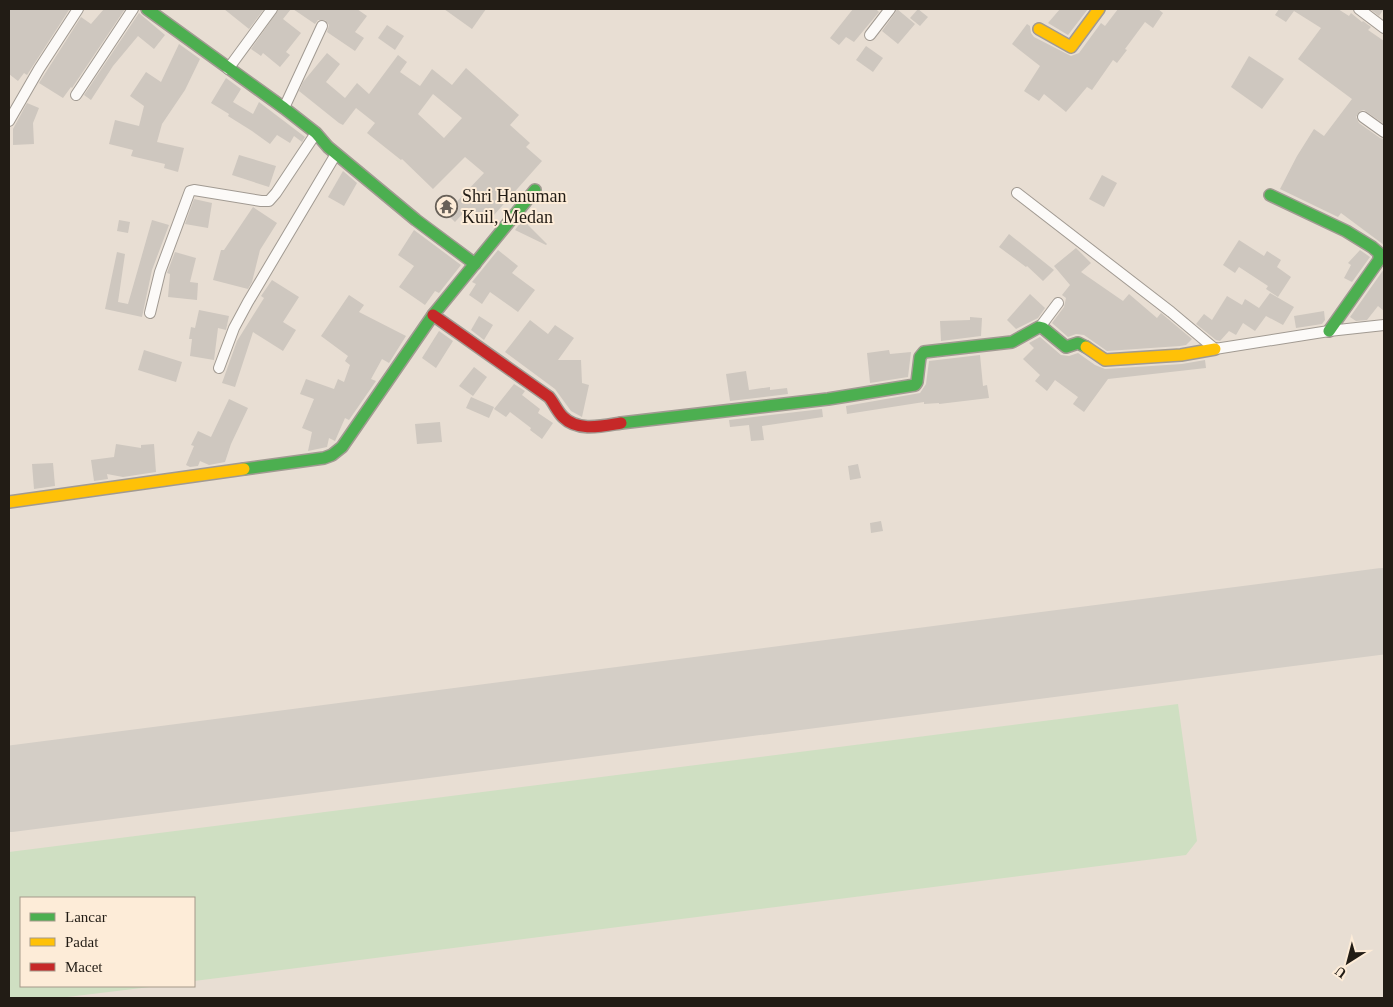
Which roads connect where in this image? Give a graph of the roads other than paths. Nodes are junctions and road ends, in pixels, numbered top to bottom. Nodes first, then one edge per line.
1 (78, 9) edge
2 (133, 9) edge
3 (272, 9) edge
4 (890, 9) edge
5 (1099, 9) edge
6 (151, 10) edge
7 (1364, 10) edge
8 (322, 26) dead end
9 (1384, 28) edge
10 (1039, 29) dead end
11 (870, 35) dead end
12 (228, 69) junction
13 (76, 95) dead end
14 (284, 108) junction
15 (1363, 117) dead end
16 (9, 121) edge
17 (1384, 132) edge
18 (316, 133) junction
19 (336, 154) junction
20 (535, 190) dead end
21 (1017, 194) dead end
22 (1270, 195) dead end
23 (475, 264) junction
24 (1058, 303) dead end
25 (150, 313) dead end
26 (434, 315) junction
27 (1384, 325) edge
28 (1040, 327) junction
29 (1329, 332) junction
30 (1215, 349) junction
31 (219, 368) dead end
32 (9, 502) edge

1 - 16 street
2 - 13 street
3 - 12 street
4 - 11 street
5 - 10 street
6 - 12 street
7 - 9 street
8 - 14 street
12 - 14 street
14 - 18 street
15 - 17 street
18 - 19 street
18 - 25 street
19 - 23 street
19 - 31 street
20 - 23 street
21 - 30 street
22 - 29 street
23 - 26 street
24 - 28 street
26 - 28 street
26 - 32 street
27 - 29 street
28 - 30 street
29 - 30 street

